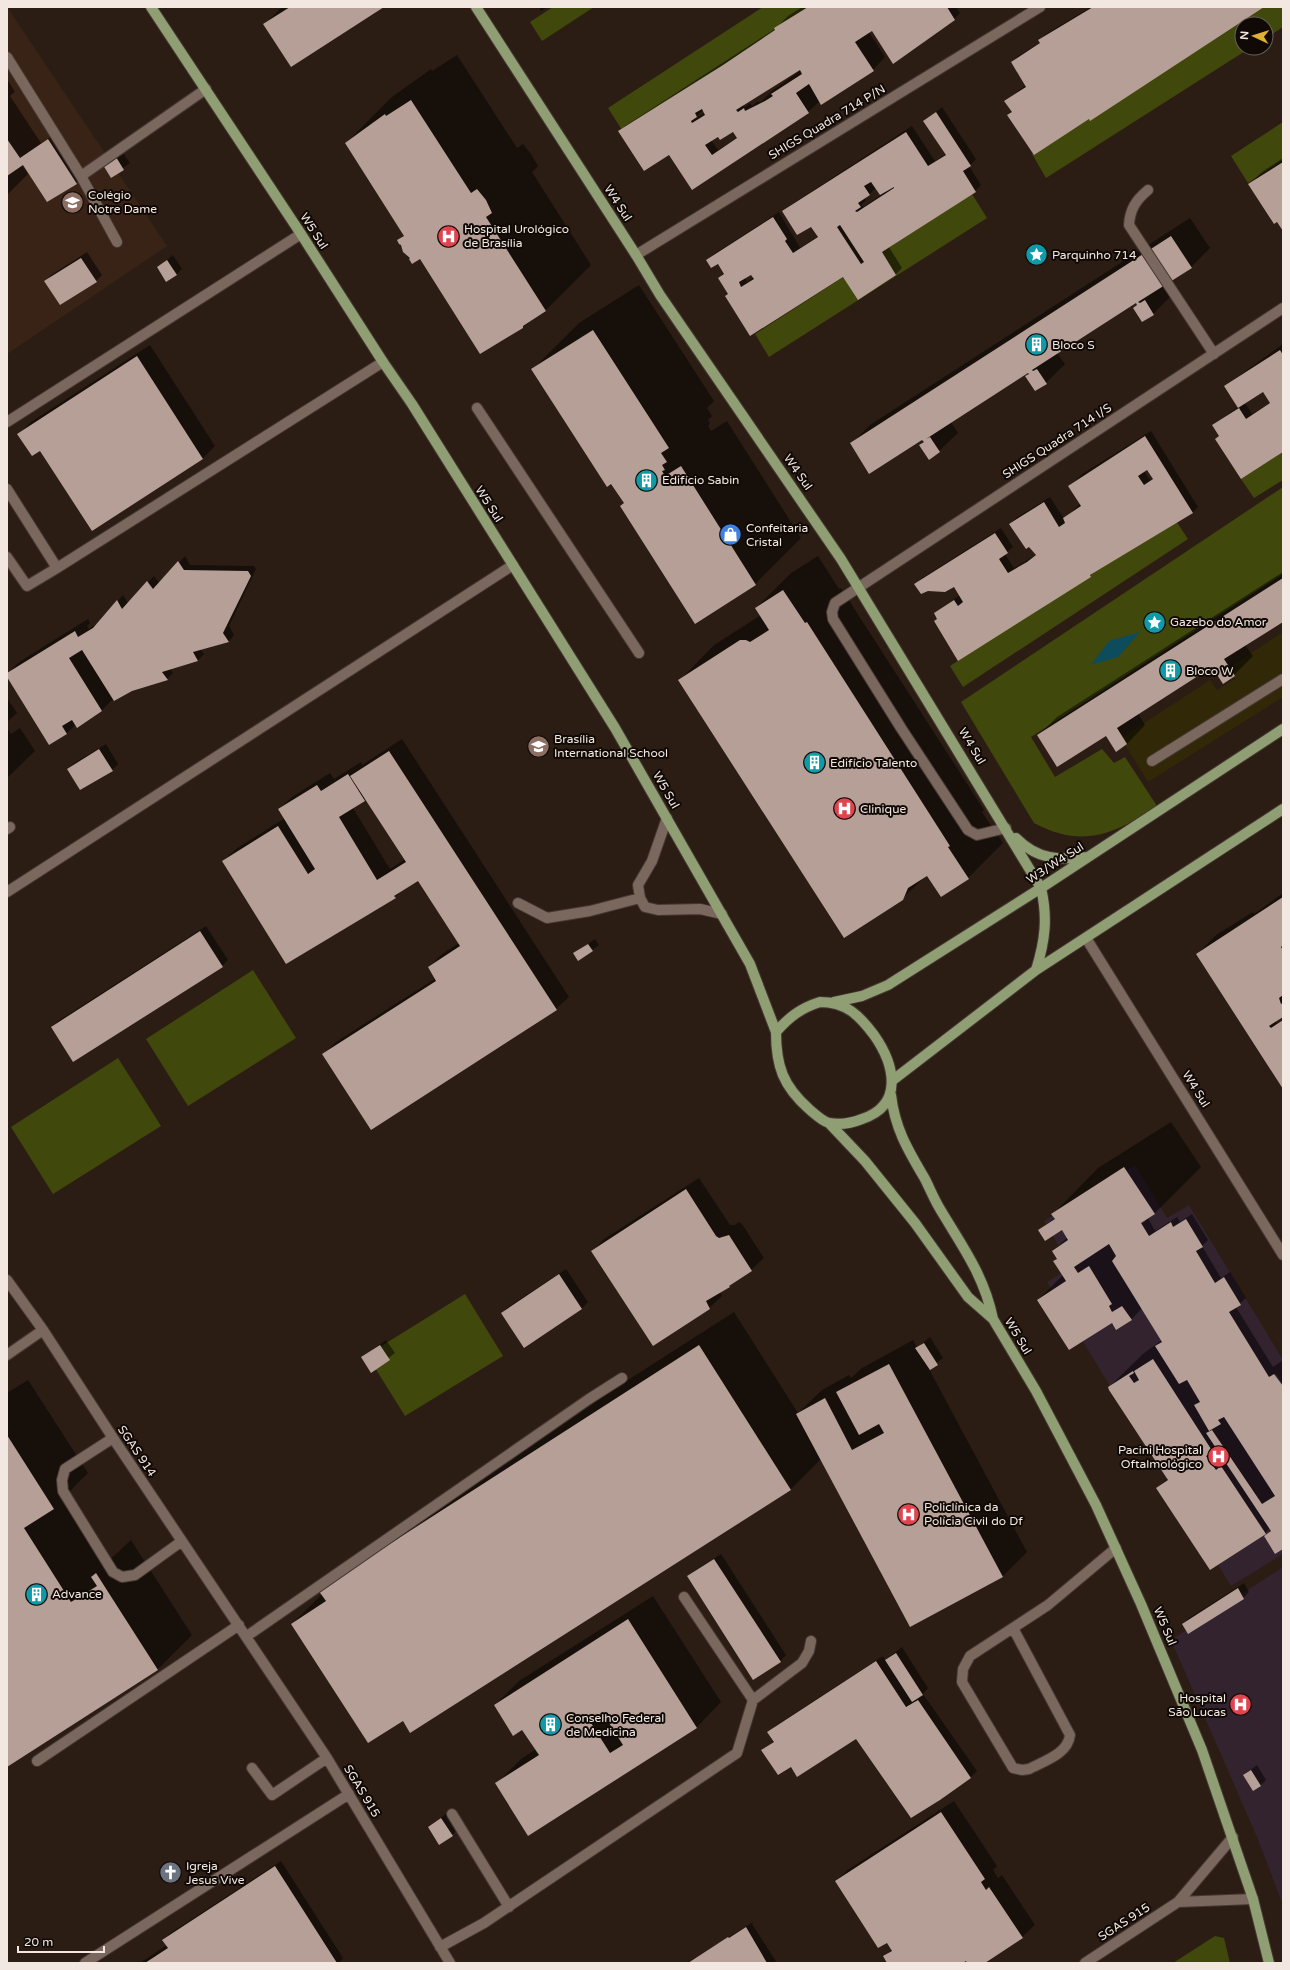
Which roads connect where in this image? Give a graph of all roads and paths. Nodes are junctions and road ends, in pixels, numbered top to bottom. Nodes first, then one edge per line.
1 (151, 7) edge
2 (476, 7) edge
3 (1036, 10) edge
4 (7, 57) edge
5 (206, 89) junction
6 (81, 176) junction
7 (1148, 190) dead end
8 (301, 234) junction
9 (117, 242) dead end
10 (636, 255) junction
11 (1283, 308) edge
12 (1214, 354) junction
13 (383, 362) junction
14 (477, 408) dead end
15 (7, 422) edge
16 (7, 489) edge
17 (7, 557) edge
18 (514, 565) junction
19 (58, 568) junction
20 (859, 587) junction
21 (639, 653) dead end
22 (1283, 679) edge
23 (1283, 729) edge
24 (1152, 761) dead end
25 (1283, 809) edge
26 (667, 818) junction
27 (1006, 828) junction
28 (1090, 856) junction
29 (1041, 888) junction
30 (7, 892) edge
31 (640, 898) junction
32 (518, 903) dead end
33 (722, 914) junction
34 (1086, 938) junction
35 (1036, 970) junction
36 (834, 1002) junction
37 (776, 1032) junction
38 (893, 1080) junction
39 (891, 1095) junction
40 (829, 1122) junction
41 (1283, 1254) edge
42 (7, 1280) edge
43 (993, 1318) junction
44 (43, 1330) junction
45 (7, 1355) edge
46 (622, 1378) dead end
47 (113, 1438) junction
48 (182, 1541) junction
49 (1116, 1548) junction
50 (684, 1597) dead end
51 (239, 1625) junction
52 (1013, 1628) junction
53 (247, 1636) junction
54 (811, 1641) dead end
55 (753, 1700) junction
56 (327, 1758) junction
57 (37, 1761) dead end
58 (252, 1768) dead end
59 (349, 1794) junction
60 (452, 1814) dead end
61 (1232, 1837) junction
62 (1253, 1898) junction
63 (1178, 1902) junction
64 (508, 1907) junction
65 (440, 1947) junction
66 (85, 1963) edge
67 (450, 1963) edge
68 (1085, 1963) edge
69 (1270, 1963) edge

1 - 5 main road, W5 Sul
2 - 10 main road, W4 Sul
3 - 10 street, SHIGS Quadra 714 P/N
4 - 6 street
5 - 6 street
5 - 8 main road, W5 Sul
6 - 9 street
7 - 12 street
8 - 13 main road, W5 Sul
8 - 15 street
10 - 20 main road, W4 Sul
11 - 12 street, SHIGS Quadra 714 I/S
12 - 20 street, SHIGS Quadra 714 I/S
13 - 18 main road, W5 Sul
13 - 19 street
14 - 21 street
16 - 19 street
17 - 19 street
18 - 26 main road, W5 Sul
18 - 30 street
20 - 27 main road, W4 Sul
20 - 27 street, SHIGS Quadra 714 I/S
22 - 24 street
23 - 28 main road, W3/W4 Sul
25 - 34 main road
26 - 31 street
26 - 33 main road, W5 Sul
27 - 28 main road
27 - 29 main road, W4 Sul
28 - 29 main road, W3/W4 Sul
29 - 35 main road, W4 Sul
29 - 36 main road, W3/W4 Sul
31 - 32 street
31 - 33 street
33 - 37 main road, W5 Sul
34 - 35 main road
34 - 41 street, W4 Sul
35 - 38 main road
36 - 37 main road
36 - 38 main road
37 - 40 main road
38 - 39 main road
39 - 40 main road
39 - 43 main road, W5 Sul
40 - 43 main road, W5 Sul
42 - 44 street, SGAS 914
43 - 49 main road, W5 Sul
44 - 45 street
44 - 47 street, SGAS 914
46 - 53 street
47 - 48 street, SGAS 914
47 - 48 street
48 - 51 street, SGAS 914
49 - 52 street
49 - 61 main road, W5 Sul
50 - 55 street
51 - 53 street, SGAS 914
51 - 57 street
52 - 52 street
53 - 56 street, SGAS 915
54 - 55 street
55 - 64 street
56 - 58 street
56 - 59 street, SGAS 915
59 - 65 street, SGAS 915
59 - 66 street
60 - 64 street
61 - 62 main road, W5 Sul
61 - 63 street, SGAS 915
62 - 63 street
62 - 69 main road, W5 Sul
63 - 68 street, SGAS 915
64 - 65 street
65 - 67 street, SGAS 915

